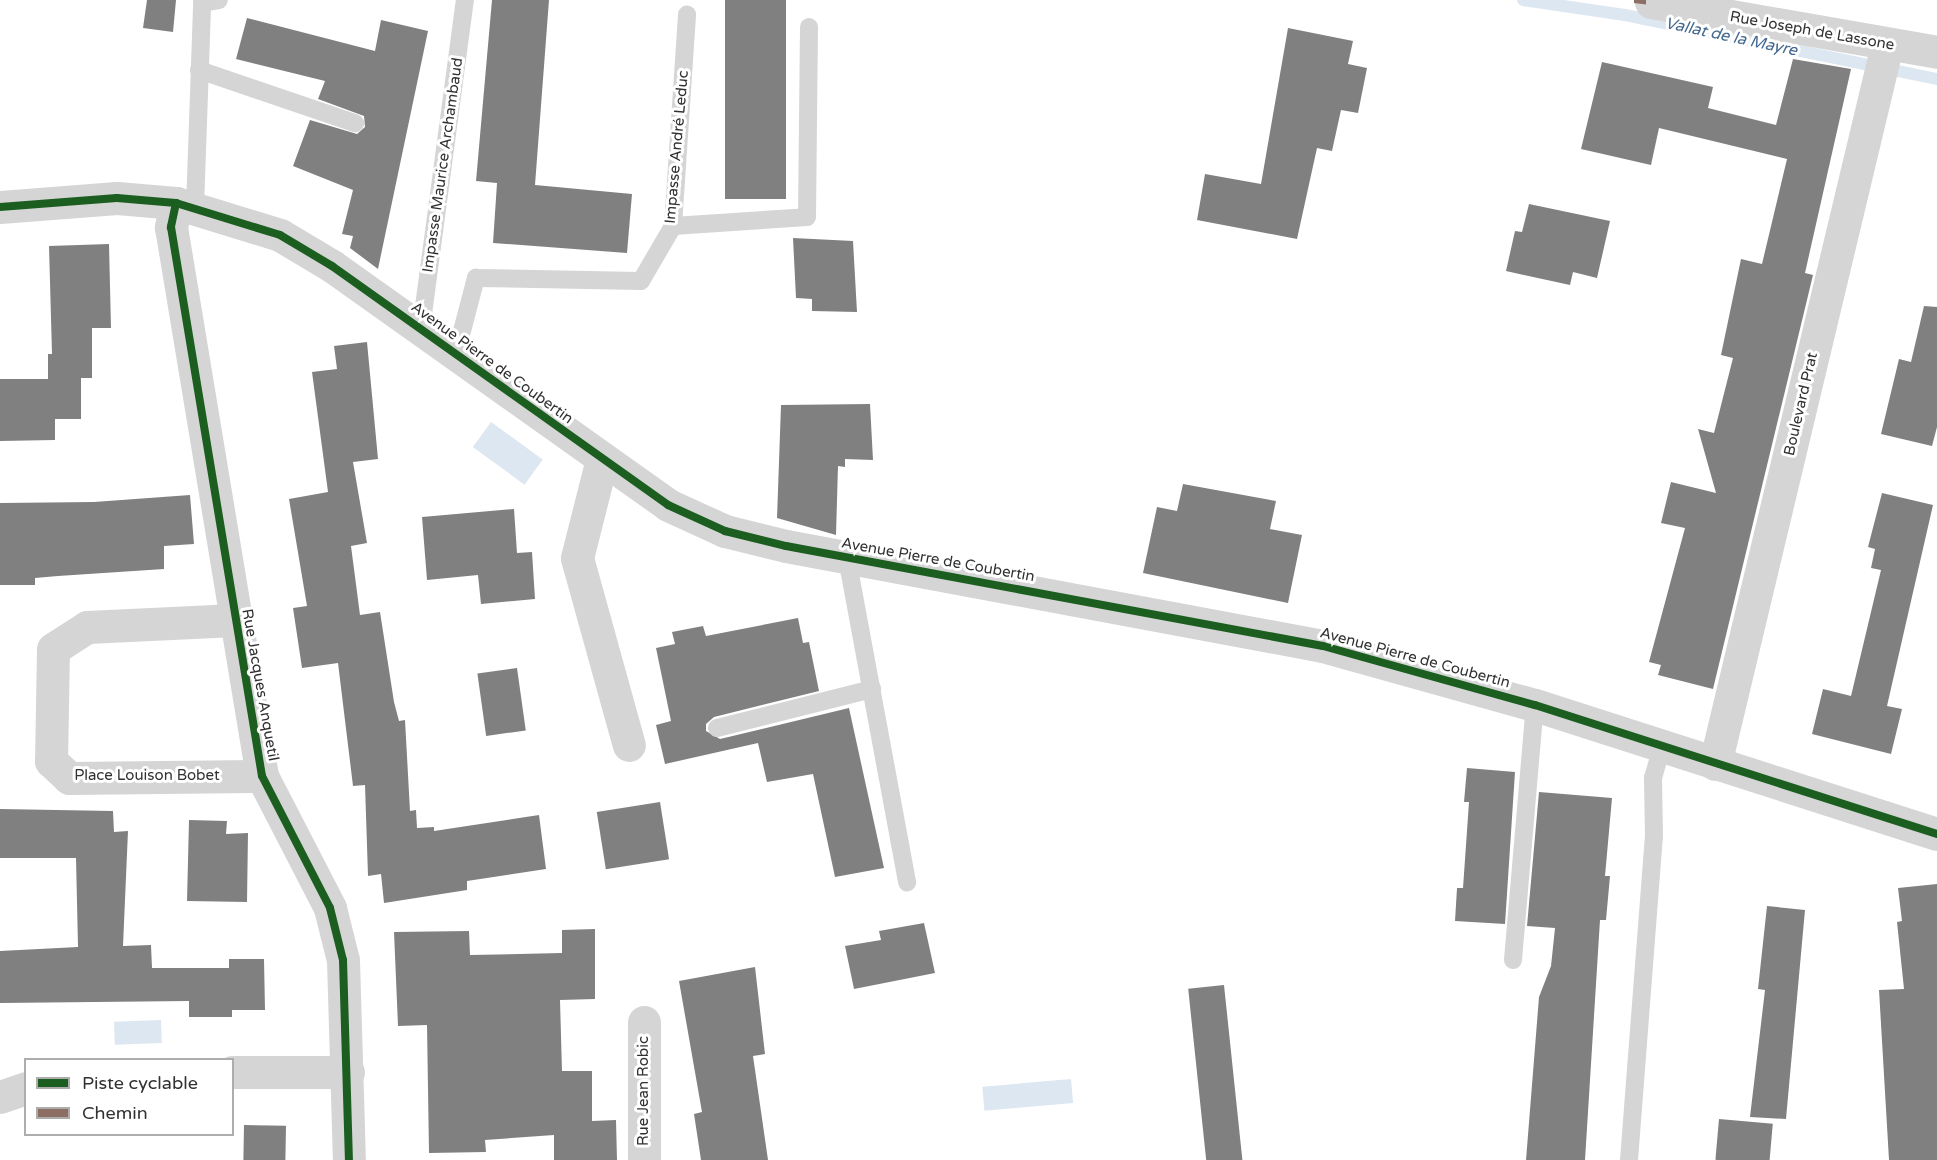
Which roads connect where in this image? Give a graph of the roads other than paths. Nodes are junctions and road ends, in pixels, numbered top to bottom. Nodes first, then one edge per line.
1 (219, 0) edge
2 (465, 0) edge
3 (1652, 2) dead end
4 (1776, 12) edge
5 (687, 14) dead end
6 (809, 27) dead end
7 (1887, 45) junction
8 (1937, 52) edge
9 (199, 70) junction
10 (355, 123) dead end
11 (185, 205) junction
12 (0, 207) edge
13 (673, 226) junction
14 (421, 329) junction
15 (456, 354) junction
16 (602, 459) junction
17 (847, 558) junction
18 (235, 620) junction
19 (872, 688) junction
20 (1535, 705) junction
21 (717, 728) dead end
22 (629, 745) dead end
23 (1662, 747) junction
24 (1715, 764) junction
25 (262, 776) junction
26 (1937, 834) edge
27 (907, 882) dead end
28 (1513, 960) dead end
29 (644, 1022) dead end
30 (234, 1072) edge
31 (348, 1072) junction
32 (24, 1089) edge
33 (0, 1096) edge
34 (349, 1160) edge
35 (644, 1160) edge
36 (1629, 1160) edge

1 - 9 lane
2 - 14 lane, Impasse Maurice Archambaud
3 - 4 street, Rue Joseph de Lassone
4 - 7 street, Rue Joseph de Lassone
5 - 13 lane, Impasse André Leduc
6 - 13 lane
7 - 8 street, Rue Joseph de Lassone
7 - 24 street, Boulevard Prat
9 - 10 lane
9 - 11 lane
11 - 12 street, Avenue Pierre de Coubertin
11 - 14 street, Avenue Pierre de Coubertin
11 - 18 street, Rue Jacques Anquetil
13 - 15 lane, Impasse André Leduc
14 - 15 street, Avenue Pierre de Coubertin
15 - 16 street, Avenue Pierre de Coubertin
16 - 17 street, Avenue Pierre de Coubertin
16 - 22 street
17 - 19 lane
17 - 20 street, Avenue Pierre de Coubertin
18 - 25 street, Rue Jacques Anquetil
18 - 25 street, Place Louison Bobet
19 - 21 lane
19 - 27 lane
20 - 23 street, Avenue Pierre de Coubertin
20 - 28 lane
23 - 24 street, Avenue Pierre de Coubertin
23 - 36 lane
24 - 26 street, Avenue Pierre de Coubertin
25 - 31 street, Rue Jacques Anquetil
29 - 35 street, Rue Jean Robic
30 - 31 street
31 - 34 street, Rue Jacques Anquetil
32 - 33 street

